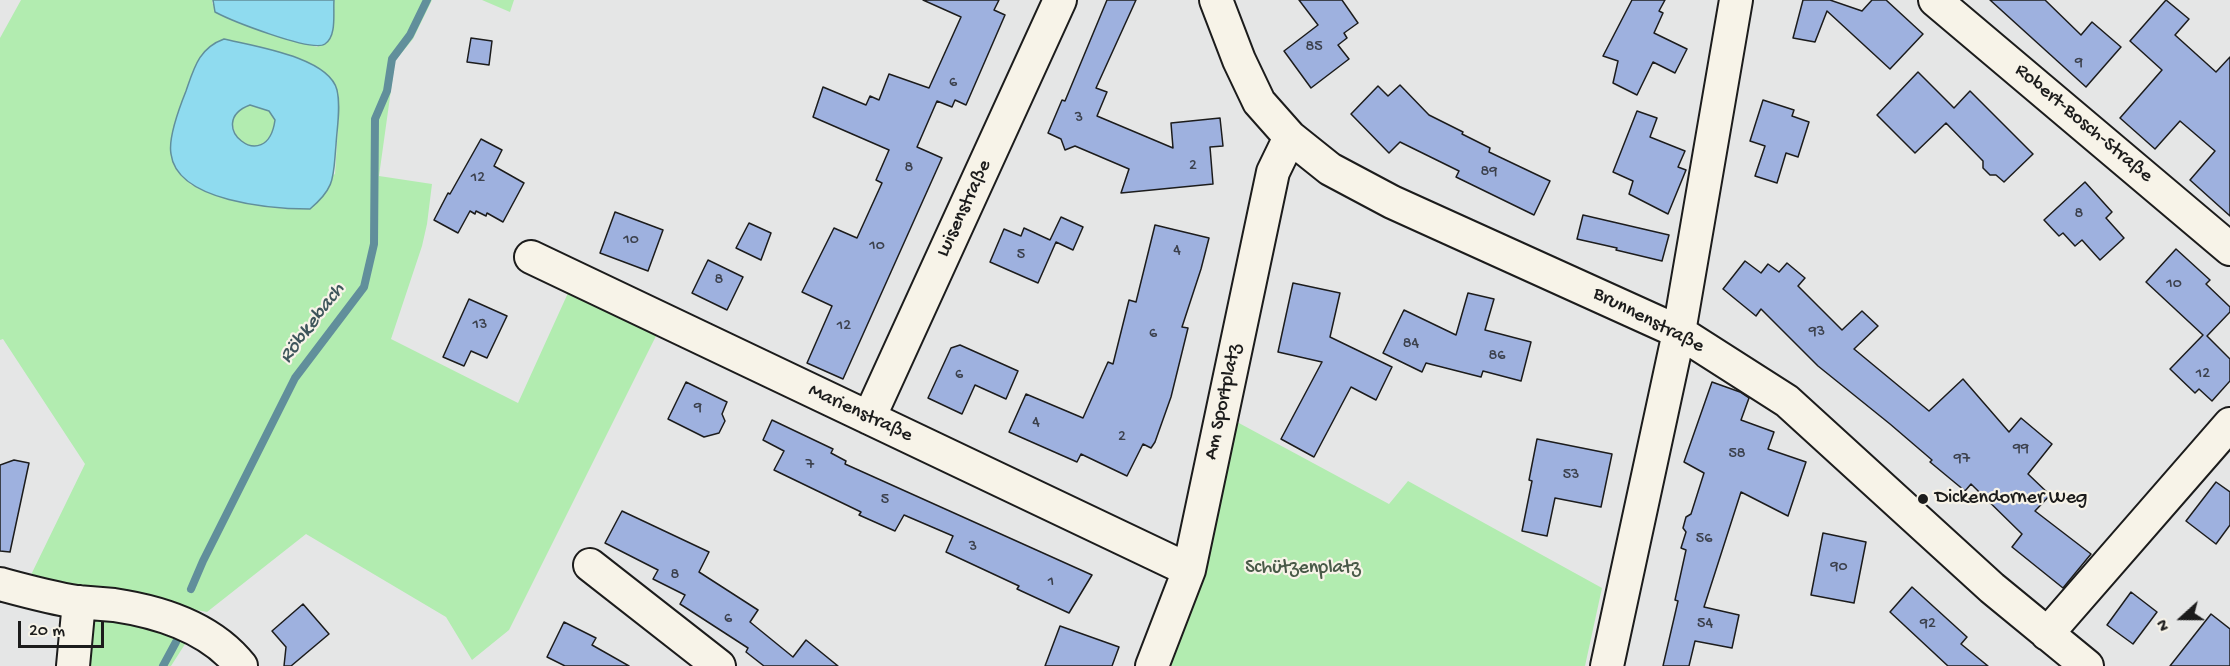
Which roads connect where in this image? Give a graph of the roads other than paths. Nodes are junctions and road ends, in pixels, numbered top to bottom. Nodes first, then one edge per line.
1 (1060, 0) edge
2 (1216, 0) edge
3 (1736, 0) edge
4 (1935, 0) edge
5 (1290, 138) junction
6 (2230, 249) edge
7 (531, 257) dead end
8 (1679, 332) junction
9 (869, 418) junction
10 (2230, 424) edge
11 (590, 565) dead end
12 (1189, 570) junction
13 (0, 584) edge
14 (79, 602) junction
15 (2047, 634) junction
16 (73, 666) edge
17 (241, 666) edge
18 (719, 666) edge
19 (1152, 666) edge
20 (1607, 666) edge
21 (2087, 666) edge

1 - 9 street, Luisenstraße
2 - 5 street, Brunnenstraße
3 - 8 street
4 - 6 street, Robert-Bosch-Straße
5 - 8 street, Brunnenstraße
5 - 12 street, Am Sportplatz
7 - 9 street, Marienstraße
8 - 15 street, Brunnenstraße
8 - 20 street
9 - 12 street, Marienstraße
10 - 15 street
11 - 18 street
12 - 19 street, Am Sportplatz
13 - 14 street
14 - 16 street
14 - 17 street
15 - 21 street, Brunnenstraße

